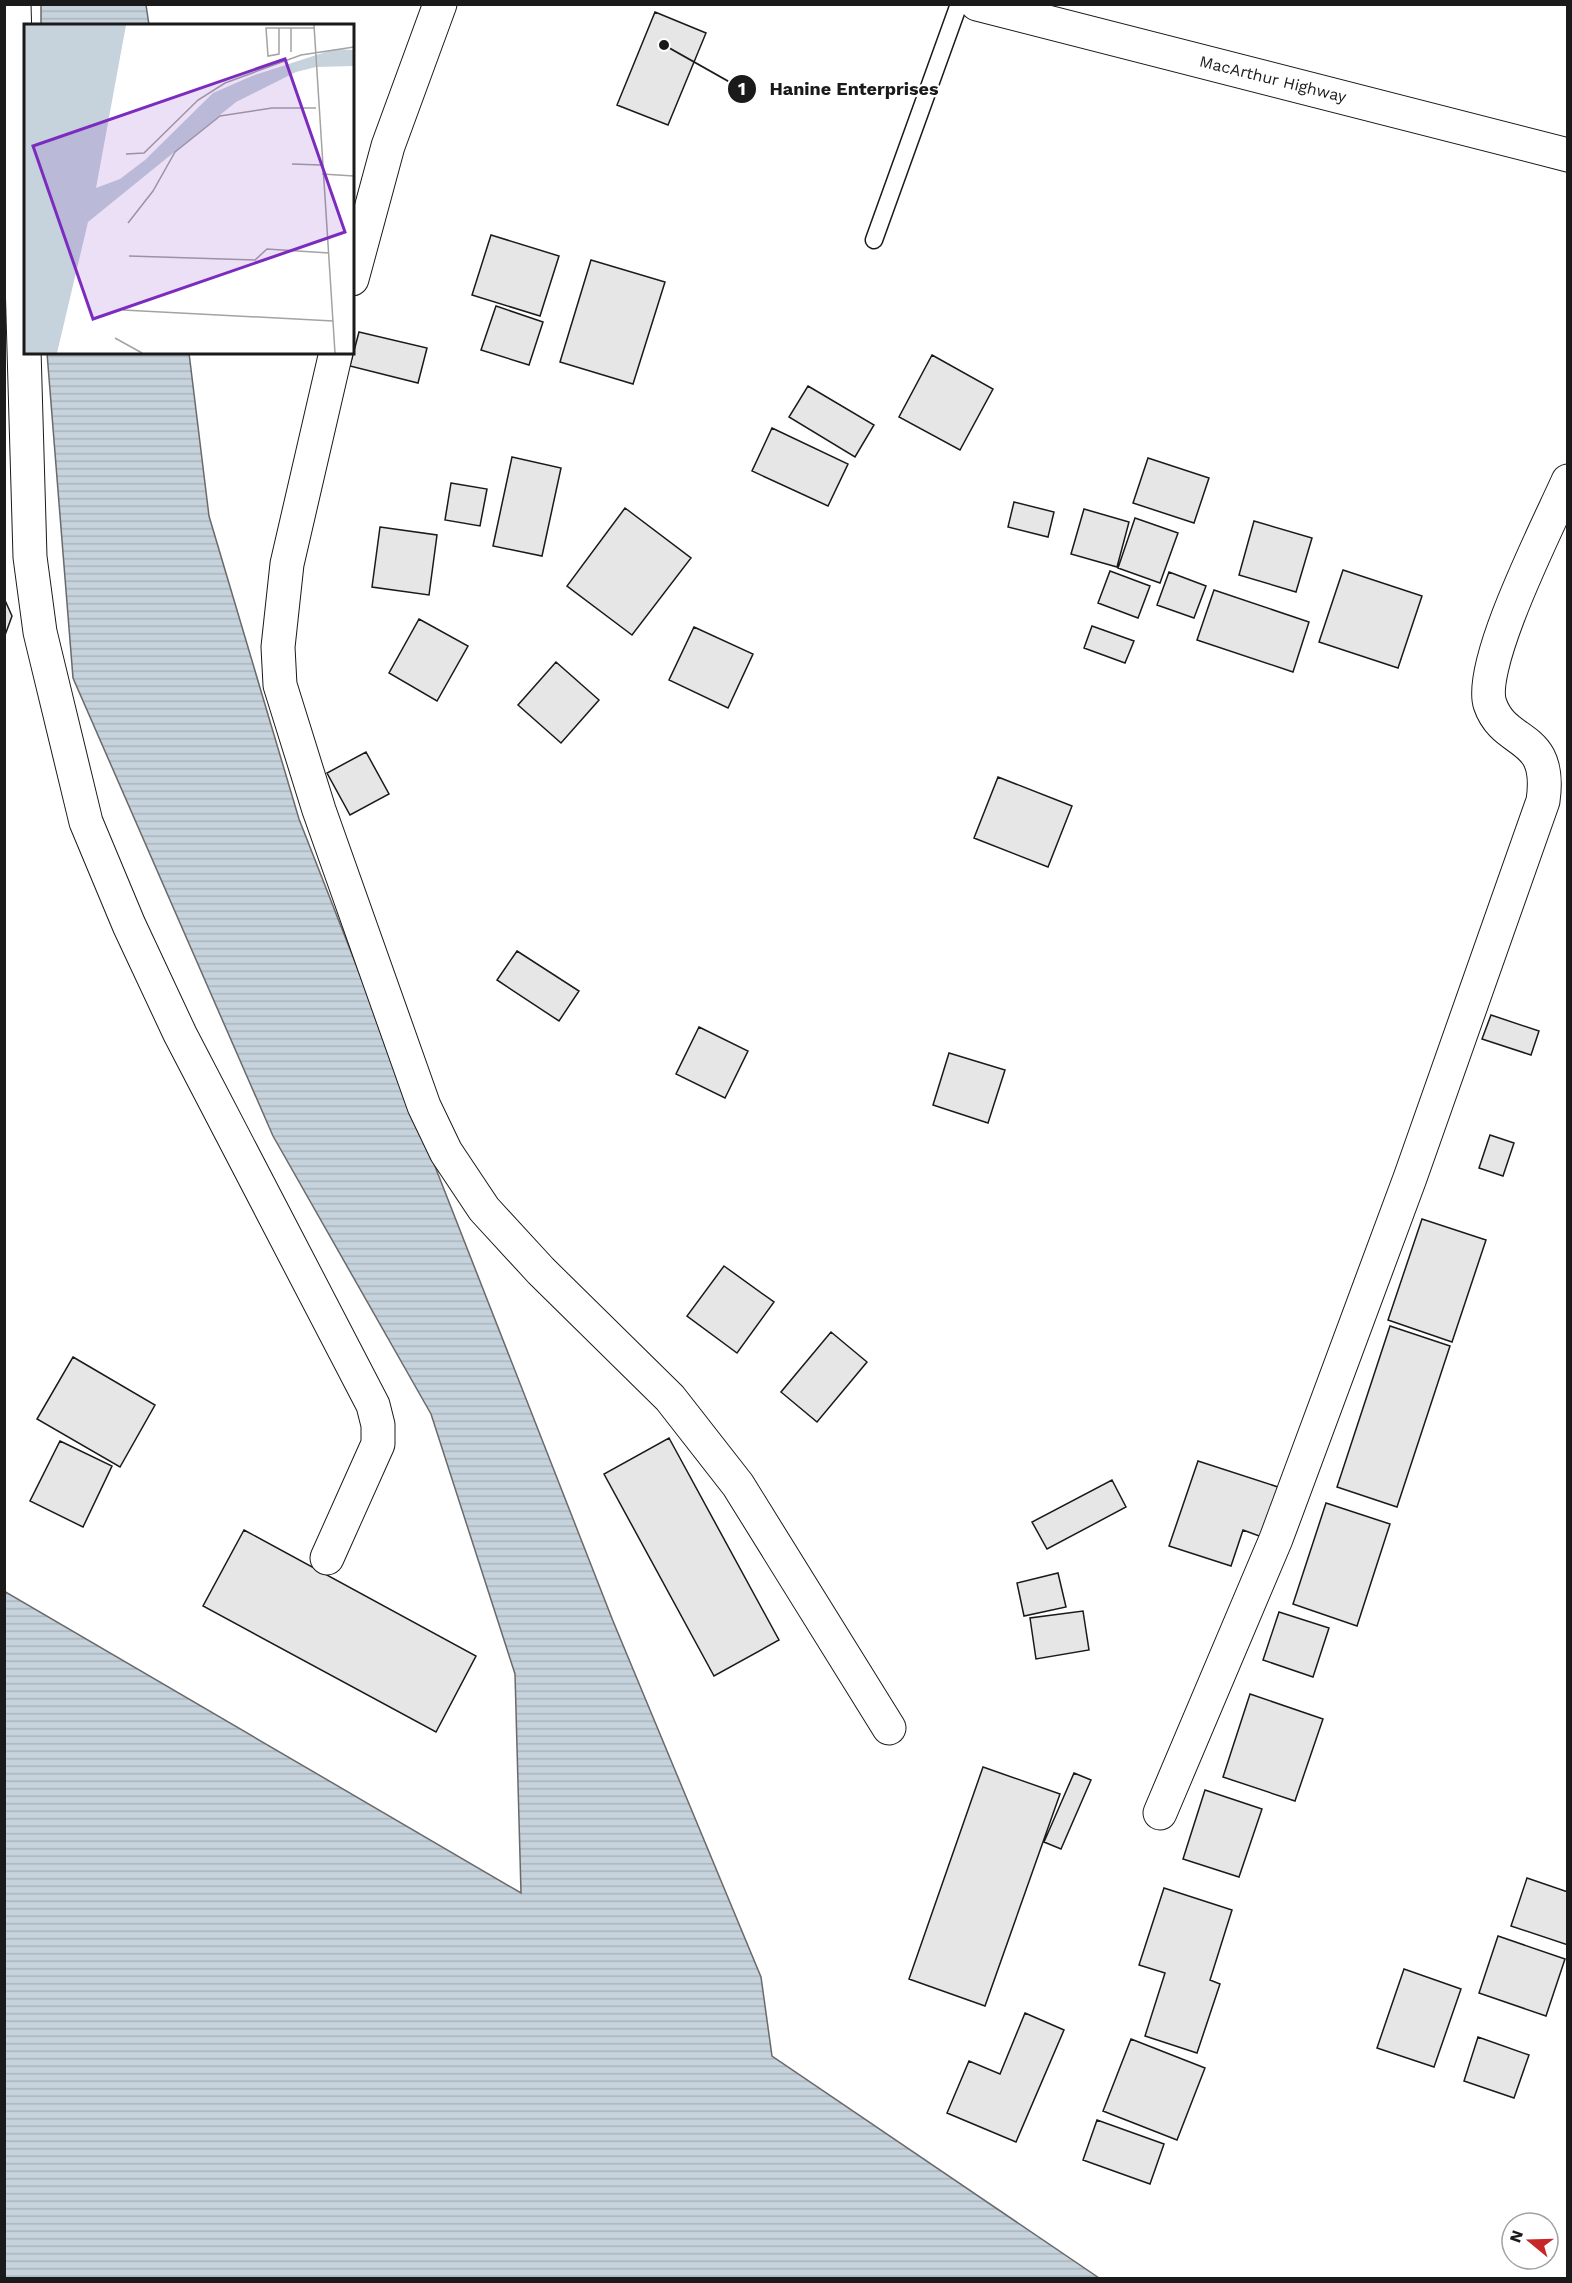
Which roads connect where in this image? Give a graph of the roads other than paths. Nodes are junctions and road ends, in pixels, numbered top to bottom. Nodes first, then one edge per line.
1 (14, 4) edge
2 (440, 4) edge
3 (959, 4) edge
4 (977, 4) edge
5 (1568, 155) edge
6 (874, 240) dead end
7 (354, 272) edge
8 (24, 350) edge
9 (24, 354) edge
10 (336, 354) edge
11 (1568, 481) edge
12 (327, 1558) dead end
13 (889, 1728) dead end
14 (1160, 1813) dead end

1 - 8 main road
2 - 7 main road
3 - 6 lane
4 - 5 main road, MacArthur Highway
9 - 12 main road
10 - 13 main road
11 - 14 main road

